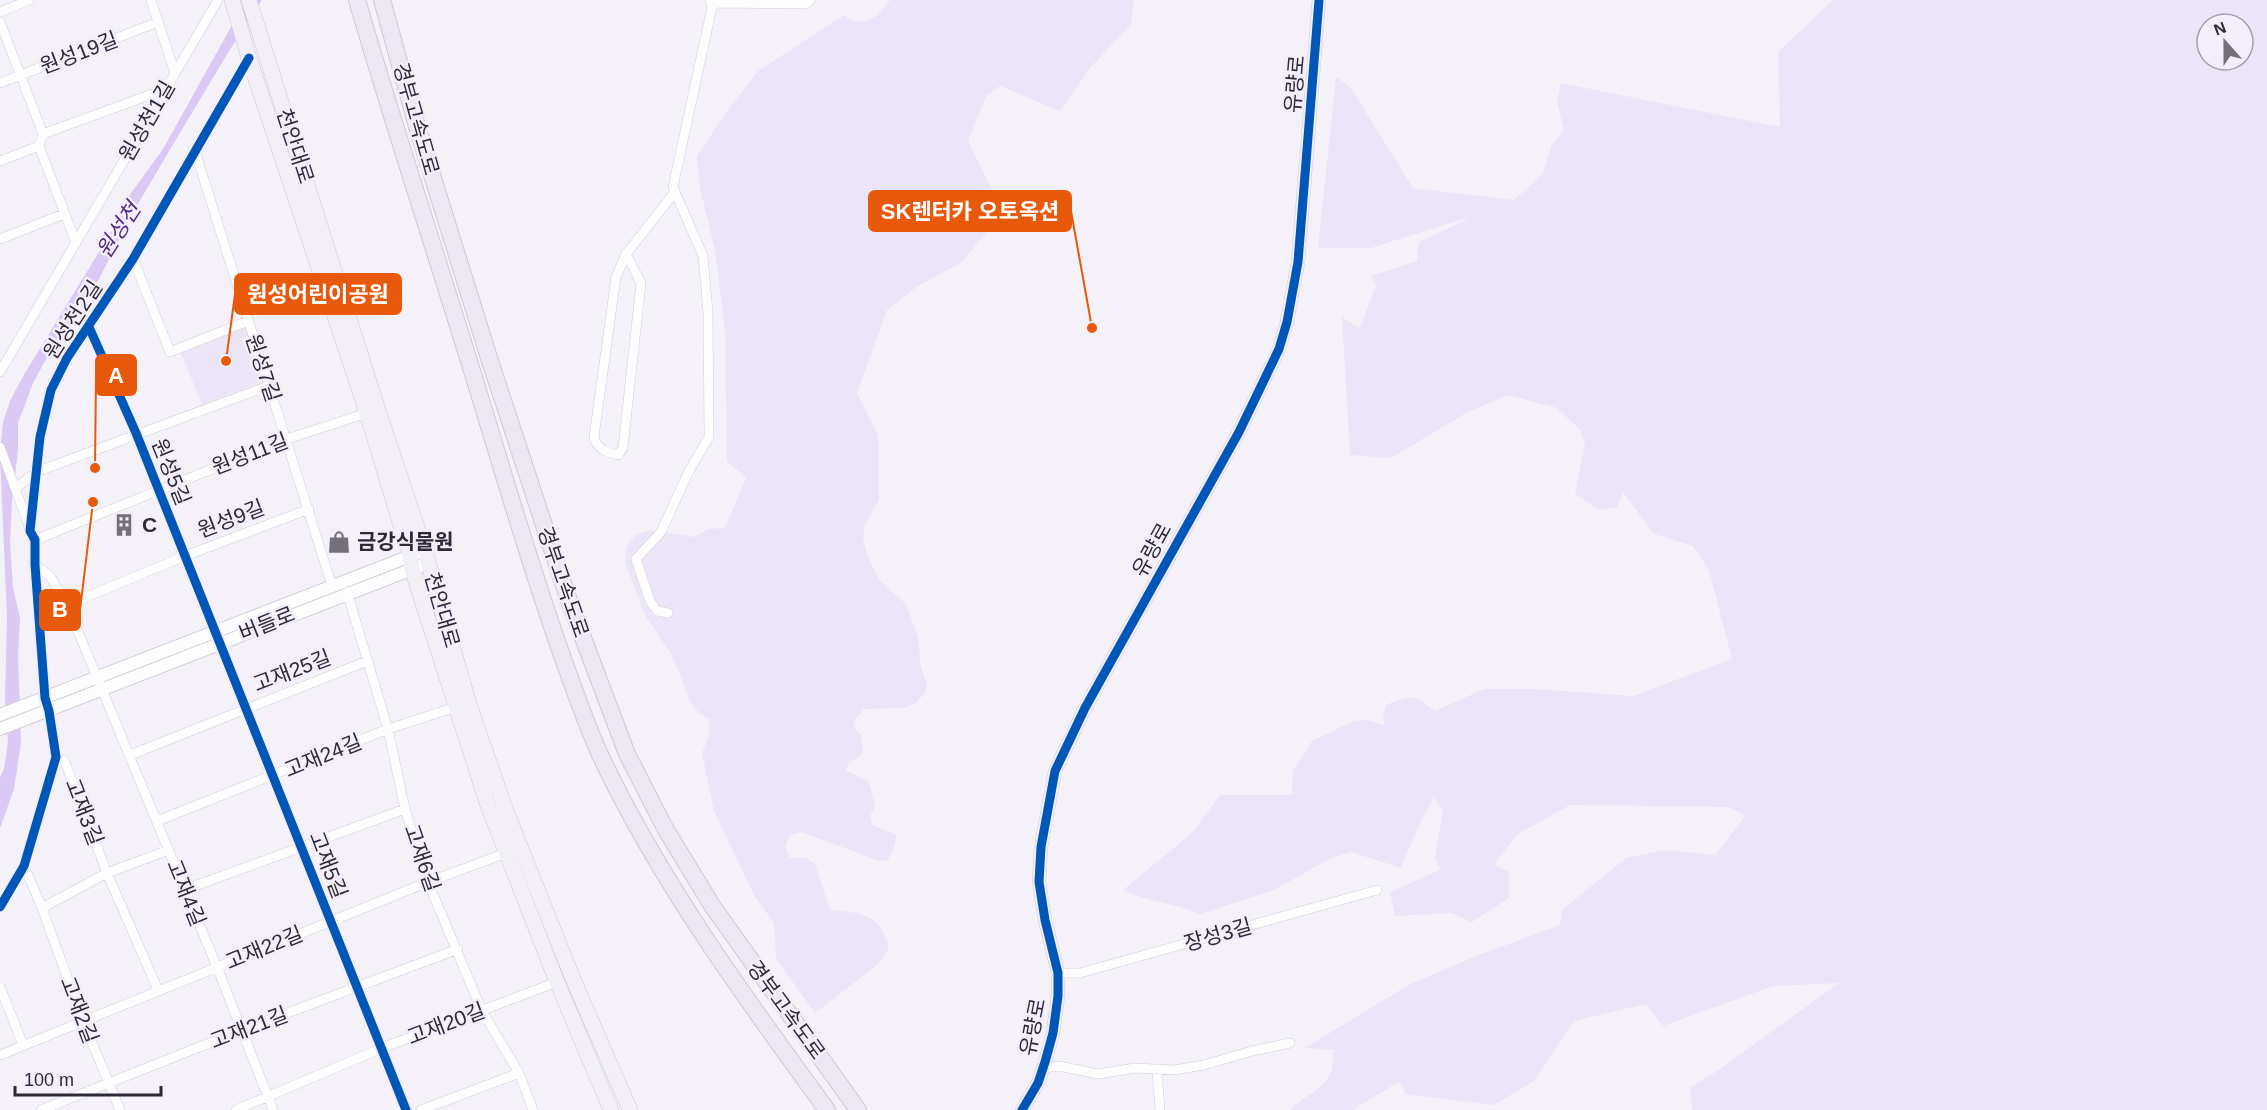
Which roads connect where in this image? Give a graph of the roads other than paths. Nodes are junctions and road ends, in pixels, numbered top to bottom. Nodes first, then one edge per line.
1 (29, 0) edge
2 (151, 0) edge
3 (218, 0) edge
4 (232, 0) edge
5 (249, 0) edge
6 (357, 0) edge
7 (382, 0) edge
8 (810, 0) edge
9 (1319, 0) edge
10 (710, 1) edge
11 (0, 12) edge
12 (0, 22) edge
13 (158, 22) junction
14 (248, 52) junction
15 (175, 73) junction
16 (21, 75) junction
17 (0, 84) edge
18 (160, 97) junction
19 (43, 134) junction
20 (39, 146) junction
21 (195, 151) junction
22 (0, 161) edge
23 (675, 192) junction
24 (64, 214) junction
25 (0, 239) edge
26 (76, 243) junction
27 (626, 254) junction
28 (133, 259) junction
29 (248, 321) junction
30 (89, 327) junction
31 (0, 372) edge
32 (268, 386) junction
33 (367, 413) junction
34 (136, 433) junction
35 (287, 439) junction
36 (0, 447) edge
37 (36, 472) junction
38 (16, 488) junction
39 (159, 490) junction
40 (309, 509) junction
41 (30, 531) junction
42 (35, 540) junction
43 (185, 556) junction
44 (419, 560) junction
45 (35, 565) junction
46 (333, 586) junction
47 (347, 592) junction
48 (67, 605) junction
49 (668, 613) dead end
50 (217, 638) junction
51 (367, 661) junction
52 (100, 683) junction
53 (43, 699) junction
54 (456, 706) junction
55 (246, 708) junction
56 (44, 712) junction
57 (0, 716) edge
58 (0, 729) edge
59 (388, 729) junction
60 (130, 755) junction
61 (56, 757) junction
62 (274, 775) junction
63 (405, 809) junction
64 (157, 821) junction
65 (302, 846) junction
66 (169, 850) junction
67 (506, 853) junction
68 (24, 866) junction
69 (107, 873) junction
70 (428, 882) junction
71 (184, 890) junction
72 (1377, 890) dead end
73 (0, 907) edge
74 (42, 908) junction
75 (331, 922) junction
76 (458, 949) junction
77 (217, 967) junction
78 (1058, 973) junction
79 (557, 982) junction
80 (0, 987) edge
81 (357, 987) junction
82 (158, 990) junction
83 (482, 1011) junction
84 (83, 1021) junction
85 (242, 1030) junction
86 (1290, 1043) dead end
87 (23, 1045) junction
88 (382, 1048) junction
89 (0, 1055) edge
90 (1043, 1068) junction
91 (1157, 1070) junction
92 (519, 1073) junction
93 (109, 1084) junction
94 (268, 1097) junction
95 (41, 1110) edge
96 (120, 1110) edge
97 (236, 1110) edge
98 (273, 1110) edge
99 (406, 1110) edge
100 (421, 1110) edge
101 (533, 1110) edge
102 (611, 1110) edge
103 (630, 1110) edge
104 (827, 1110) edge
105 (858, 1110) edge
106 (1022, 1110) edge
107 (1160, 1110) edge

1 - 11 street
2 - 13 street
3 - 15 street, 원성천1길
4 - 14 main road, 천안대로
5 - 44 main road, 천안대로
6 - 104 highway, 경부고속도로
7 - 105 highway, 경부고속도로
8 - 10 street
9 - 78 street, 유량로
10 - 23 street
12 - 16 street
13 - 15 street
13 - 16 street, 원성19길
14 - 21 street, 원성천2길
14 - 33 main road, 천안대로
15 - 18 street, 원성천1길
16 - 17 street, 원성19길
16 - 19 street
18 - 19 street
18 - 26 street, 원성천1길
19 - 20 street
20 - 22 street
20 - 24 street
21 - 28 street, 원성천2길
21 - 29 street, 원성7길
23 - 27 street
23 - 49 street
24 - 25 street
24 - 26 street
26 - 31 street, 원성천1길
27 - 27 street
28 - 29 street, 원성7길
28 - 30 street, 원성천2길
29 - 32 street, 원성7길
30 - 34 street, 원성5길
30 - 37 street, 원성천2길
32 - 34 street
32 - 35 street, 원성7길
33 - 35 street, 원성11길
33 - 44 main road, 천안대로
34 - 37 street
34 - 39 street, 원성5길
35 - 39 street, 원성11길
35 - 40 street, 원성7길
36 - 38 street
37 - 38 street
37 - 41 street, 원성천2길
38 - 41 street
39 - 42 street, 원성11길
39 - 43 street, 원성5길
40 - 43 street, 원성9길
40 - 46 street, 원성7길
41 - 42 street
42 - 45 street
43 - 48 street, 원성9길
43 - 50 street, 원성5길
44 - 46 street, 버들로
44 - 47 street, 버들로
44 - 54 main road, 천안대로
44 - 103 main road, 천안대로
45 - 48 street, 고재4길
45 - 53 street
46 - 50 street, 버들로
47 - 50 street, 버들로
47 - 51 street, 고재6길
48 - 52 street, 고재4길
50 - 52 street, 버들로
50 - 55 street, 고재5길
51 - 55 street, 고재25길
51 - 59 street, 고재6길
52 - 53 street, 버들로
52 - 56 street, 버들로
52 - 60 street, 고재4길
53 - 56 street
53 - 57 street, 버들로
54 - 59 street, 고재24길
54 - 67 main road, 천안대로
55 - 60 street, 고재25길
55 - 62 street, 고재5길
56 - 58 street, 버들로
56 - 61 street
59 - 62 street, 고재24길
59 - 63 street, 고재6길
60 - 64 street, 고재4길
61 - 68 street
61 - 69 street, 고재3길
62 - 64 street, 고재24길
62 - 65 street, 고재5길
63 - 65 street
63 - 70 street, 고재6길
64 - 66 street, 고재4길
65 - 71 street
65 - 75 street, 고재5길
66 - 69 street, 고재3길
66 - 71 street, 고재4길
67 - 70 street, 고재22길
67 - 79 main road, 천안대로
68 - 73 street
68 - 74 street, 고재2길
69 - 74 street
69 - 82 street, 고재3길
70 - 75 street, 고재22길
70 - 76 street, 고재6길
71 - 77 street, 고재4길
72 - 78 street, 장성3길
74 - 84 street, 고재2길
75 - 77 street, 고재22길
75 - 81 street, 고재5길
76 - 81 street, 고재21길
76 - 83 street, 고재6길
77 - 82 street, 고재22길
77 - 85 street, 고재4길
78 - 90 street, 유량로
79 - 83 street, 고재20길
79 - 102 main road, 천안대로
80 - 87 street
81 - 85 street, 고재21길
81 - 88 street, 고재5길
82 - 84 street, 고재22길
83 - 88 street, 고재20길
83 - 92 street, 고재6길
84 - 87 street, 고재22길
84 - 93 street, 고재2길
85 - 93 street, 고재21길
85 - 94 street, 고재4길
86 - 91 street, 유량로
87 - 89 street, 고재22길
88 - 94 street, 고재20길
88 - 99 street, 고재5길
90 - 91 street, 유량로
90 - 106 street, 유량로
91 - 107 street
92 - 100 street
92 - 101 street, 고재6길
93 - 95 street, 고재21길
93 - 96 street, 고재2길
94 - 97 street, 고재20길
94 - 98 street, 고재4길

